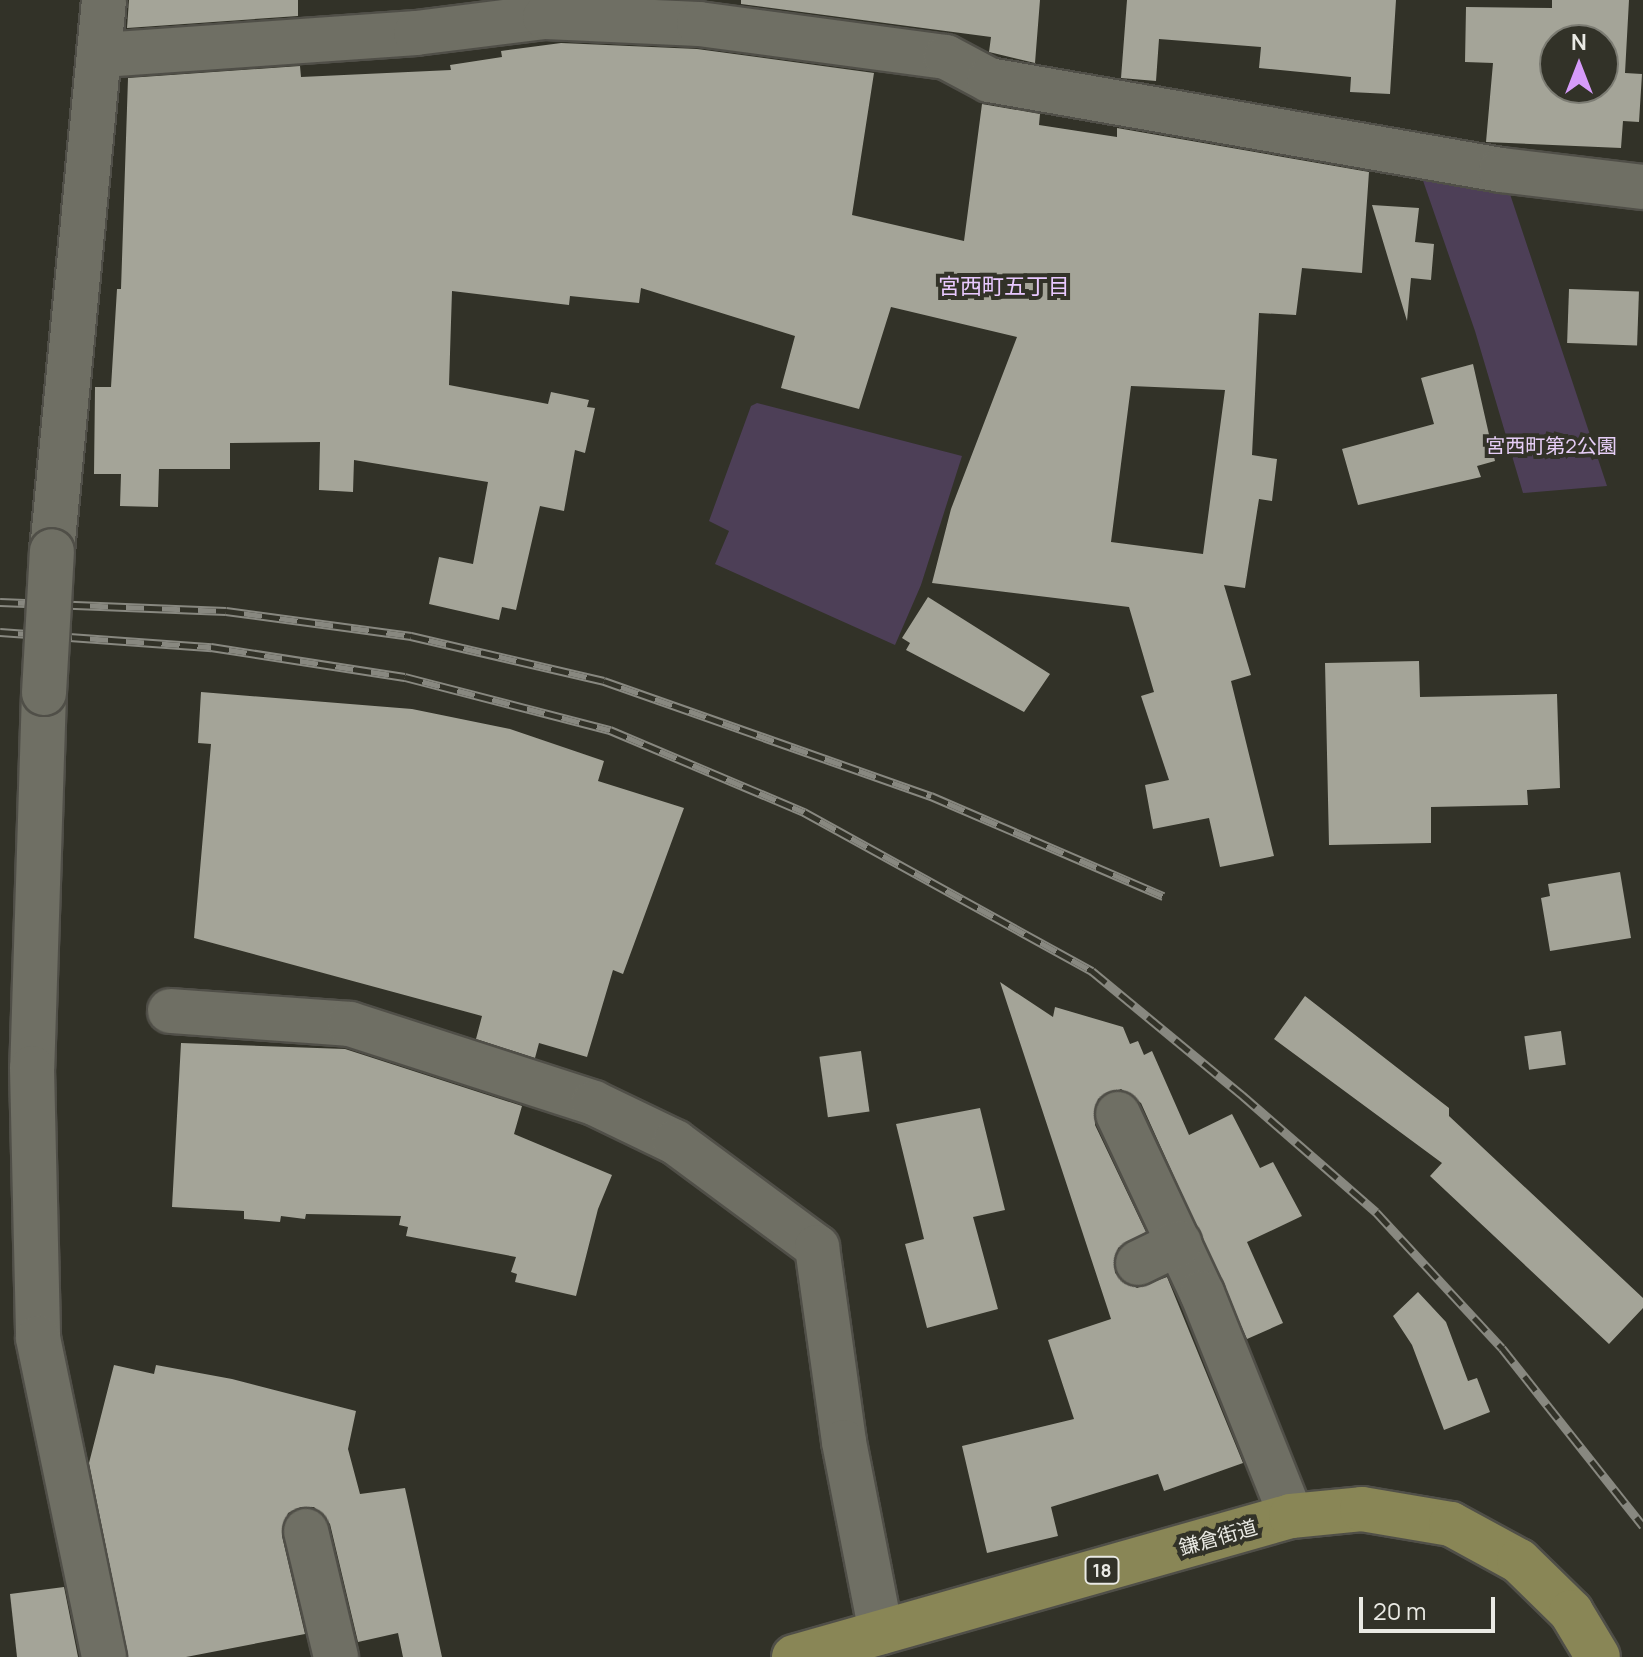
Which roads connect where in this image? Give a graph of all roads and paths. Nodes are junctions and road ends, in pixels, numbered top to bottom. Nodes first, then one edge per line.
1 (104, 0) edge
2 (418, 16) edge
3 (102, 55) junction
4 (1643, 187) edge
5 (170, 1011) dead end
6 (1118, 1114) dead end
7 (1179, 1243) junction
8 (1138, 1263) dead end
9 (1291, 1516) junction
10 (306, 1531) dead end
11 (881, 1632) junction
12 (104, 1657) edge
13 (336, 1657) edge
14 (794, 1657) edge
15 (1598, 1657) edge

1 - 3 street
2 - 3 street
2 - 4 street
3 - 12 street, bridge
5 - 11 street
6 - 7 street
7 - 8 street
7 - 9 street
9 - 11 main road, 鎌倉街道 / 18
9 - 15 main road, 鎌倉街道 / 18
10 - 13 street
11 - 14 main road, 鎌倉街道 / 18

